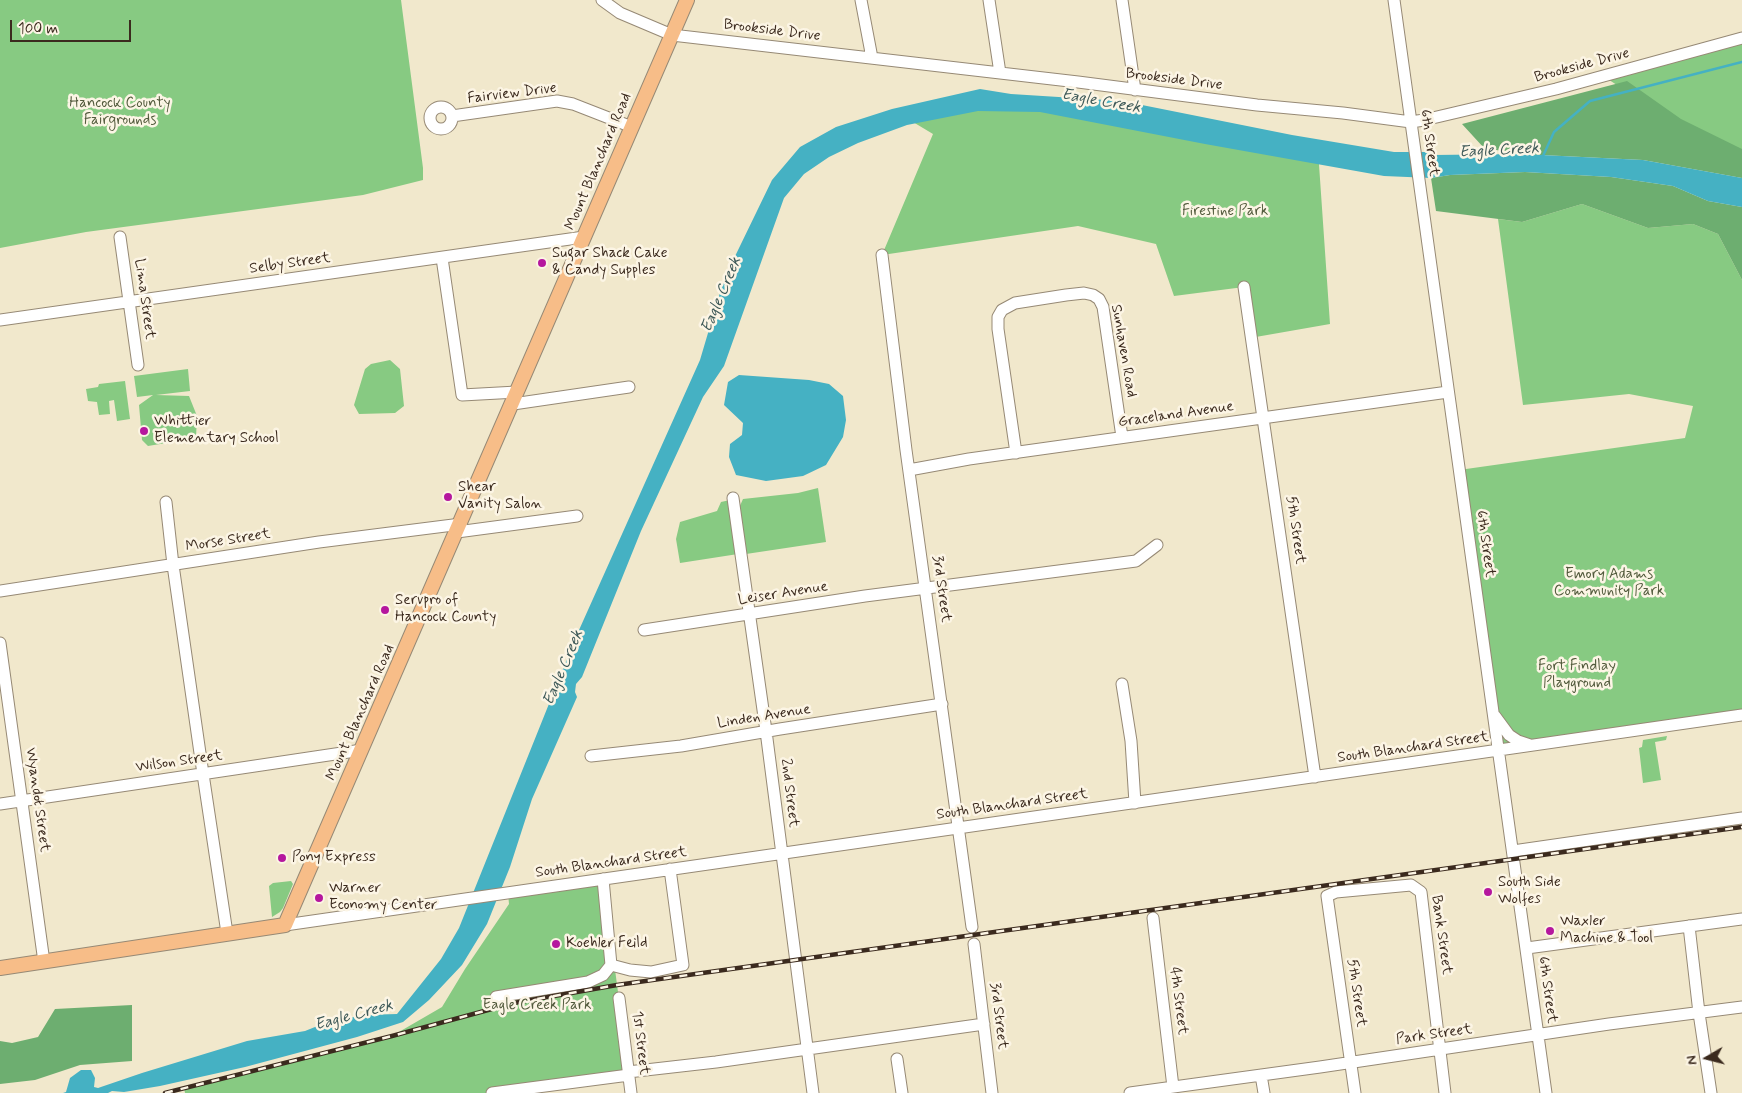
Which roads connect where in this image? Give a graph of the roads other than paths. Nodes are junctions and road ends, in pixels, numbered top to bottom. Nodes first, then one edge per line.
1 (602, 0) edge
2 (687, 0) edge
3 (861, 0) edge
4 (989, 0) edge
5 (1122, 0) edge
6 (1394, 0) edge
7 (672, 35) junction
8 (1742, 38) edge
9 (872, 58) junction
10 (1000, 73) junction
11 (1134, 90) junction
12 (452, 116) dead end
13 (1411, 122) junction
14 (632, 127) junction
15 (120, 237) dead end
16 (584, 237) junction
17 (882, 254) dead end
18 (442, 258) junction
19 (1244, 287) dead end
20 (129, 302) junction
21 (0, 320) edge
22 (138, 365) dead end
23 (629, 387) dead end
24 (1448, 392) junction
25 (515, 398) junction
26 (1264, 418) junction
27 (1122, 437) junction
28 (1016, 453) junction
29 (909, 470) junction
30 (733, 498) dead end
31 (166, 502) dead end
32 (577, 516) dead end
33 (459, 528) junction
34 (1157, 545) dead end
35 (173, 564) junction
36 (926, 588) junction
37 (0, 592) edge
38 (750, 614) junction
39 (644, 630) dead end
40 (0, 643) edge
41 (1122, 684) dead end
42 (942, 704) junction
43 (1494, 714) junction
44 (1742, 715) edge
45 (766, 731) junction
46 (1532, 746) junction
47 (362, 750) junction
48 (1499, 750) junction
49 (591, 756) dead end
50 (203, 774) junction
51 (1315, 777) junction
52 (22, 801) junction
53 (1135, 803) junction
54 (0, 804) edge
55 (1742, 818) edge
56 (958, 828) junction
57 (1513, 850) junction
58 (782, 853) junction
59 (670, 869) junction
60 (603, 879) junction
61 (1327, 896) joint
62 (1152, 918) dead end
63 (1742, 919) edge
64 (286, 925) junction
65 (1689, 926) junction
66 (972, 927) dead end
67 (227, 933) junction
68 (974, 944) dead end
69 (1527, 948) junction
70 (44, 962) junction
71 (611, 965) junction
72 (0, 968) edge
73 (496, 997) dead end
74 (619, 998) dead end
75 (1742, 1007) edge
76 (1699, 1013) junction
77 (984, 1024) junction
78 (1538, 1034) junction
79 (808, 1048) junction
80 (1439, 1048) junction
81 (897, 1059) dead end
82 (1351, 1062) junction
83 (628, 1074) junction
84 (1261, 1075) junction
85 (1173, 1087) junction
86 (492, 1093) edge
87 (631, 1093) edge
88 (813, 1093) edge
89 (902, 1093) edge
90 (992, 1093) edge
91 (1130, 1093) edge
92 (1264, 1093) edge
93 (1355, 1093) edge
94 (1445, 1093) edge
95 (1546, 1093) edge
96 (1711, 1093) edge

1 - 7 street, Brookside Drive
2 - 7 main road, Mount Blanchard Road
3 - 9 street
4 - 10 street
5 - 11 street
6 - 13 street, 6th Street
7 - 9 street, Brookside Drive
7 - 14 main road, Mount Blanchard Road
8 - 13 street, Brookside Drive
9 - 10 street, Brookside Drive
10 - 11 street, Brookside Drive
11 - 13 street, Brookside Drive
12 - 14 street, Fairview Drive
13 - 24 street, 6th Street
14 - 16 main road, Mount Blanchard Road
15 - 20 street, Lima Street
16 - 18 street, Selby Street
16 - 25 main road, Mount Blanchard Road
17 - 29 street, 3rd Street
18 - 20 street, Selby Street
18 - 25 street
19 - 26 street, 5th Street
20 - 21 street, Selby Street
20 - 22 street, Lima Street
23 - 25 street
24 - 26 street, Graceland Avenue
24 - 43 street, 6th Street
25 - 33 main road, Mount Blanchard Road
26 - 27 street, Graceland Avenue
26 - 51 street, 5th Street
27 - 28 street, Graceland Avenue
27 - 28 street, Sunhaven Road
28 - 29 street, Graceland Avenue
29 - 36 street, 3rd Street
30 - 38 street, 2nd Street
31 - 35 street
32 - 33 street
33 - 35 street, Morse Street
33 - 47 main road, Mount Blanchard Road
34 - 36 street, Leiser Avenue
35 - 37 street, Morse Street
35 - 50 street
36 - 38 street, Leiser Avenue
36 - 42 street, 3rd Street
38 - 39 street, Leiser Avenue
38 - 45 street, 2nd Street
40 - 52 street, Wyandot Street
41 - 53 street
42 - 45 street, Linden Avenue
42 - 56 street, 3rd Street
43 - 46 street
43 - 48 street, 6th Street
44 - 46 street, South Blanchard Street
45 - 49 street, Linden Avenue
45 - 58 street, 2nd Street
46 - 48 street, South Blanchard Street
47 - 50 street, Wilson Street
47 - 64 main road, Mount Blanchard Road
48 - 51 street, South Blanchard Street
48 - 57 street, 6th Street
50 - 52 street, Wilson Street
50 - 67 street
51 - 53 street, South Blanchard Street
52 - 54 street, Wilson Street
52 - 70 street, Wyandot Street
53 - 56 street, South Blanchard Street
55 - 57 street
56 - 58 street, South Blanchard Street
56 - 66 street, 3rd Street
57 - 69 street, 6th Street
58 - 59 street, South Blanchard Street
58 - 79 street, 2nd Street
59 - 60 street, South Blanchard Street
59 - 71 street
60 - 64 street, South Blanchard Street
60 - 71 street
61 - 80 street, Bank Street
61 - 82 street, 5th Street
62 - 85 street, 4th Street
63 - 65 street
64 - 67 main road
65 - 69 street
65 - 76 street
67 - 70 main road
68 - 77 street, 3rd Street
69 - 78 street, 6th Street
70 - 72 main road
71 - 73 street
74 - 83 street, 1st Street
75 - 76 street, Park Street
76 - 78 street, Park Street
76 - 96 street
77 - 79 street
77 - 90 street, 3rd Street
78 - 80 street, Park Street
78 - 95 street, 6th Street
79 - 83 street
79 - 88 street, 2nd Street
80 - 82 street, Park Street
80 - 94 street, Bank Street
81 - 89 street
82 - 84 street, Park Street
82 - 93 street, 5th Street
83 - 86 street
83 - 87 street, 1st Street
84 - 85 street, Park Street
84 - 92 street
85 - 91 street, Park Street

